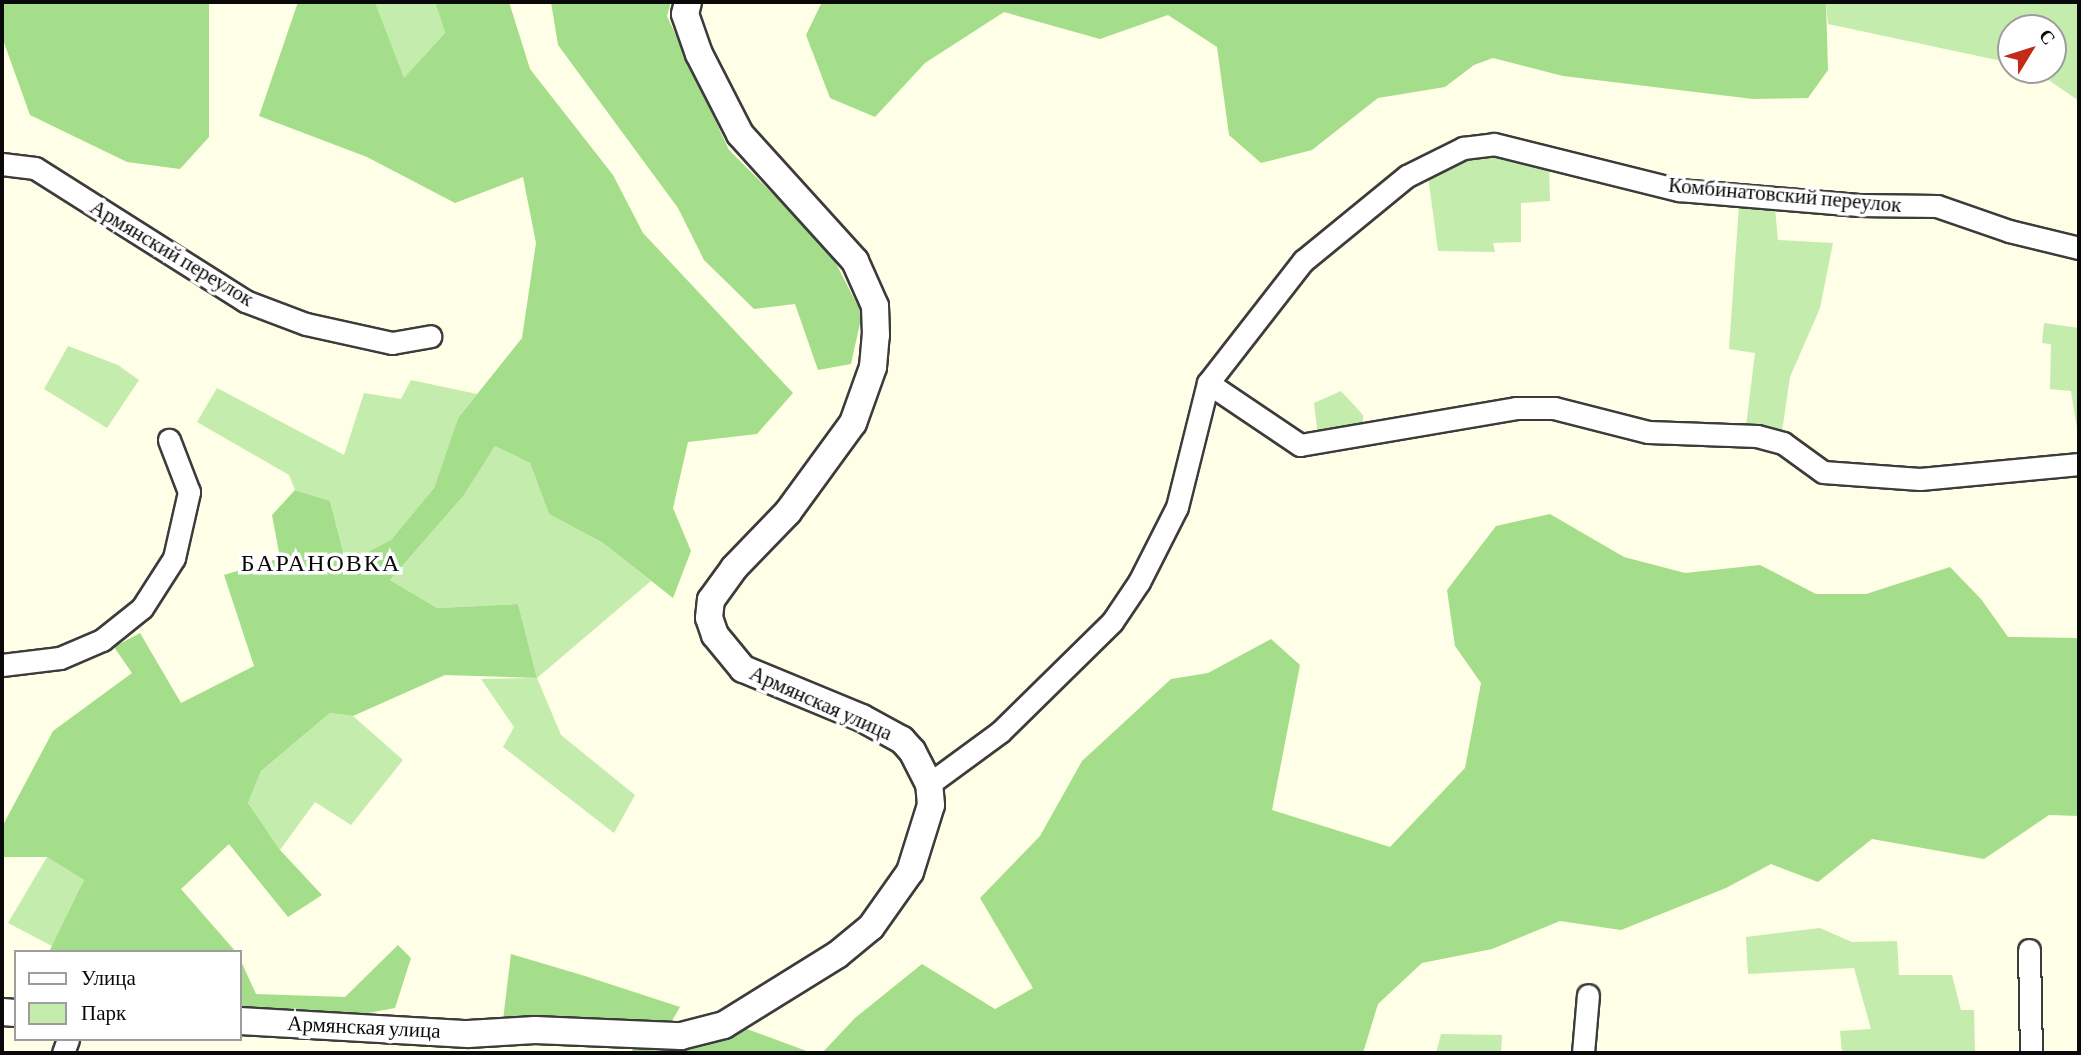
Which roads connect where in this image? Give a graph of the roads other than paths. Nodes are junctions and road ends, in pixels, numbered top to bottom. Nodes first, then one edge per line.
1 (688, 2) edge
2 (2, 164) edge
3 (2079, 248) edge
4 (430, 336) dead end
5 (1208, 383) junction
6 (169, 440) dead end
7 (2079, 464) edge
8 (2, 665) edge
9 (929, 784) junction
10 (2029, 950) dead end
11 (1588, 995) dead end
12 (242, 1021) edge
13 (1583, 1053) edge
14 (2031, 1053) edge

1 - 9 street, Армянская улица
2 - 4 street, Армянский переулок
3 - 5 street, Комбинатовский переулок
5 - 7 street
5 - 9 street, Комбинатовский переулок
6 - 8 street
9 - 12 street, Армянская улица
10 - 14 street
11 - 13 street

